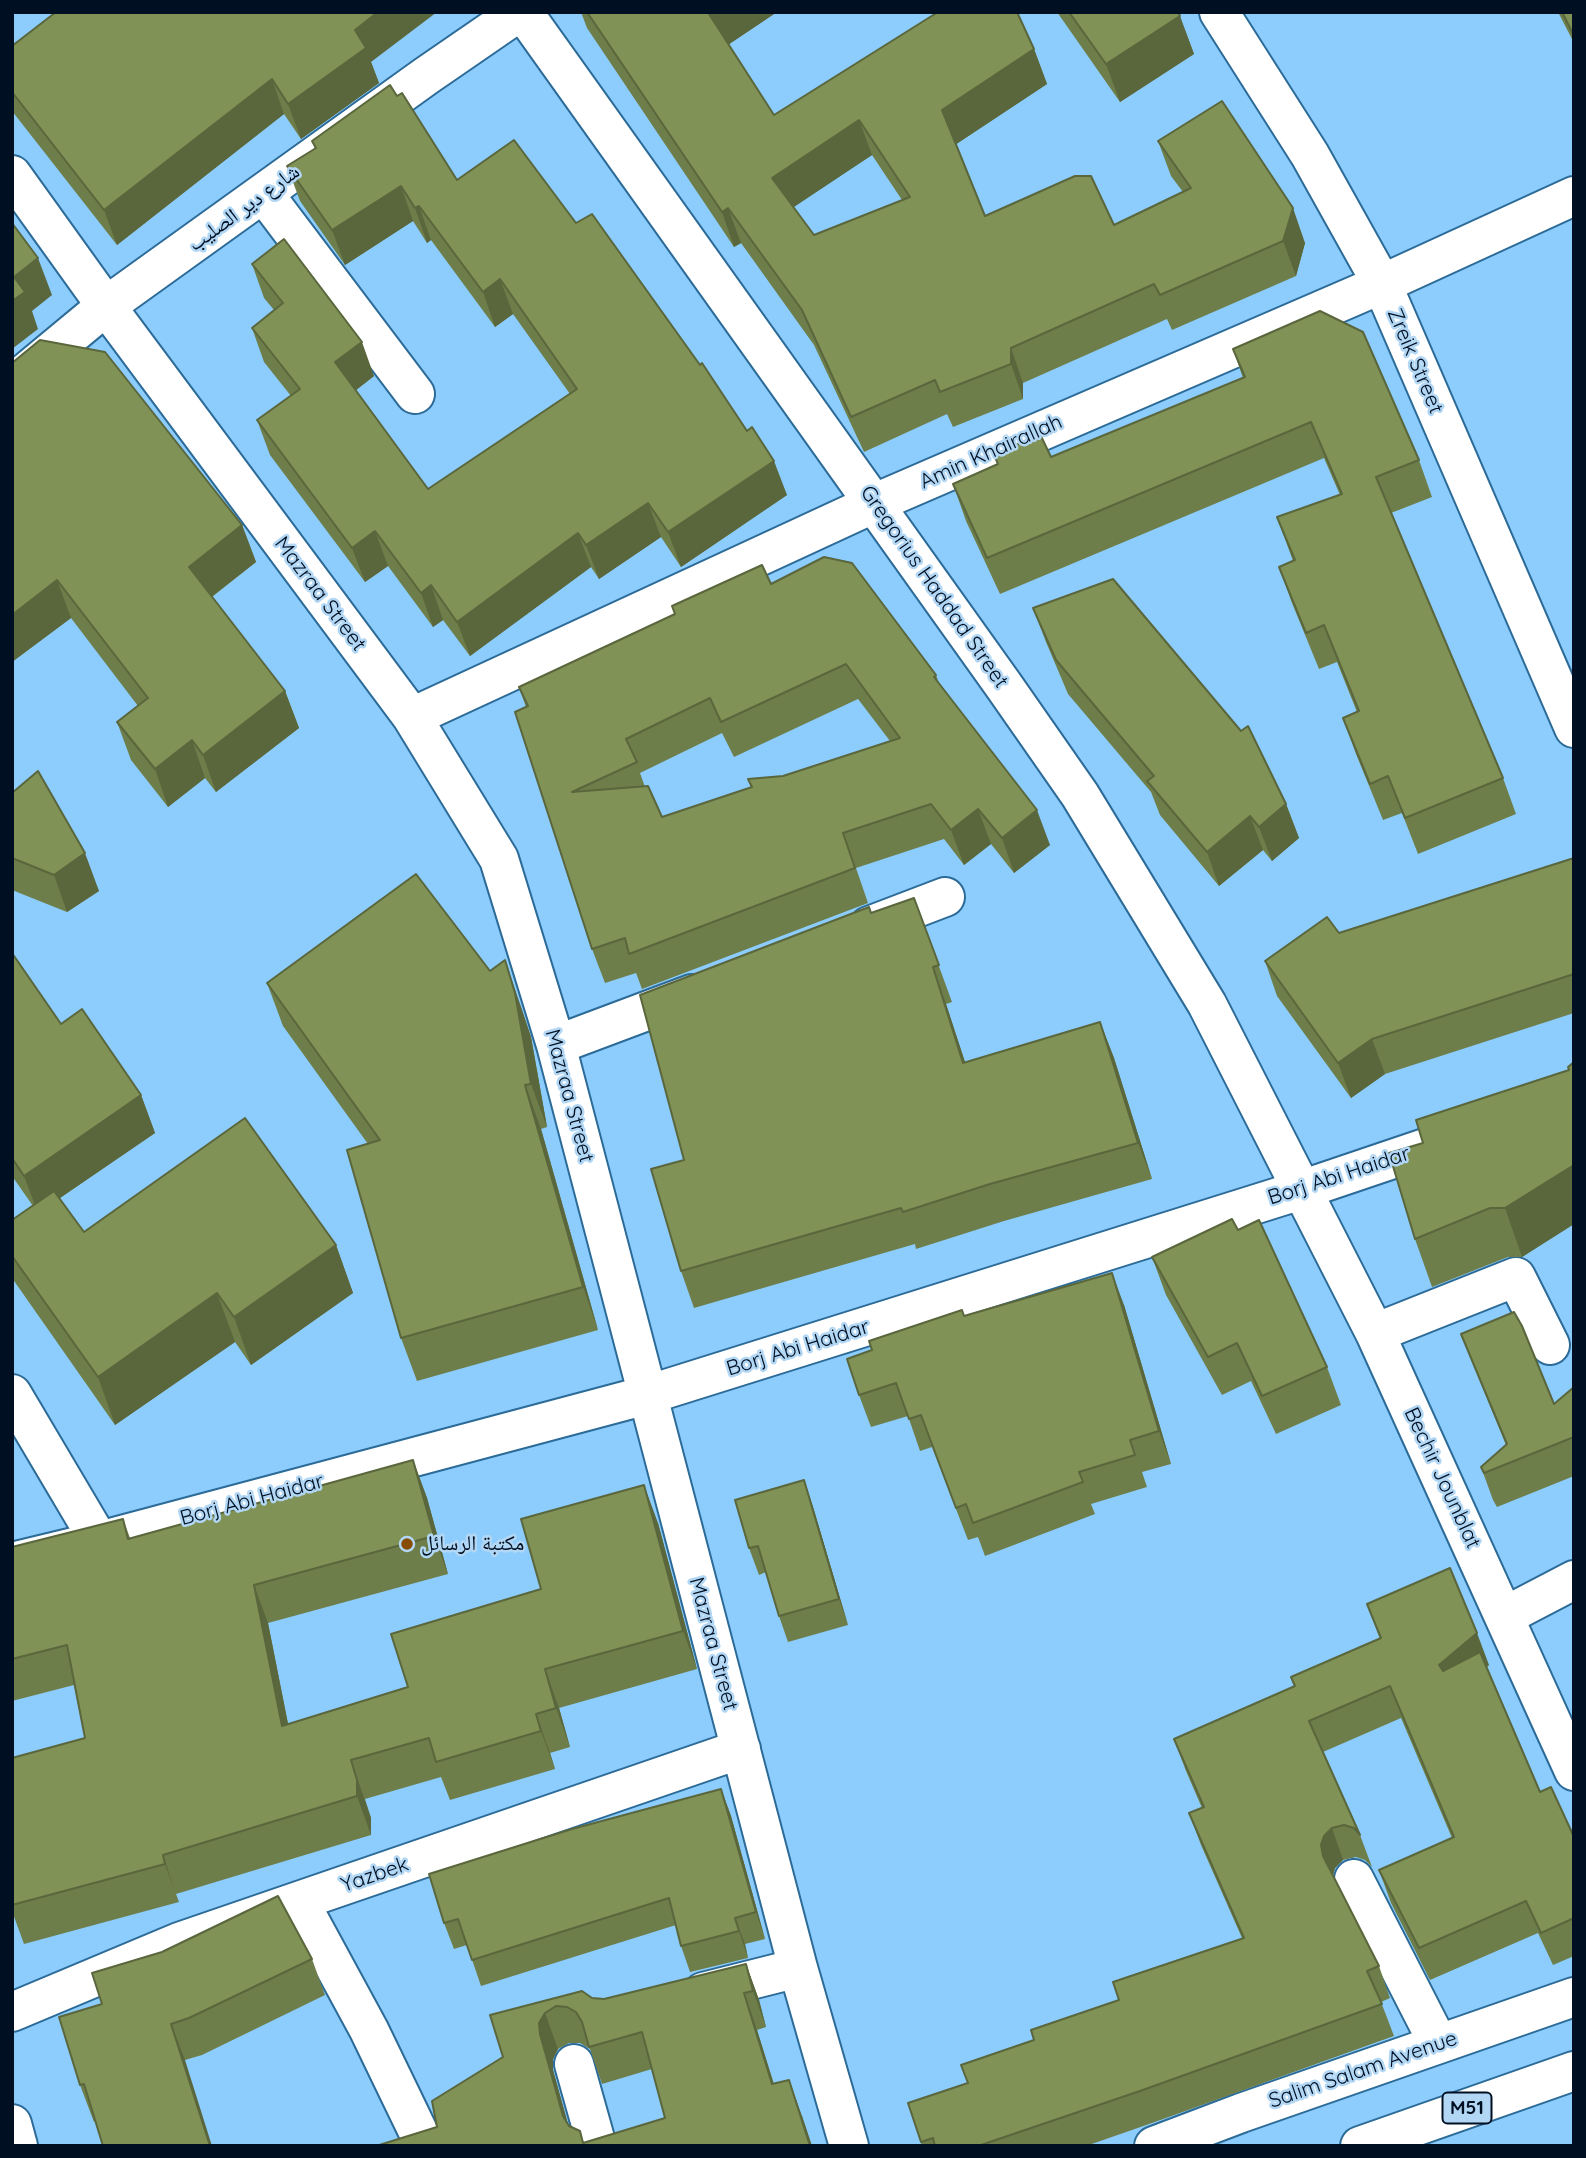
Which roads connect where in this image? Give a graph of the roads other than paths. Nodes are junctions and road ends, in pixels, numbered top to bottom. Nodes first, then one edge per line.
1 (521, 12) edge
2 (1219, 12) edge
3 (12, 175) edge
4 (264, 194) junction
5 (1574, 196) edge
6 (1382, 284) junction
7 (106, 306) junction
8 (12, 384) edge
9 (415, 394) dead end
10 (875, 503) junction
11 (412, 717) junction
12 (1574, 728) edge
13 (946, 897) dead end
14 (842, 937) edge
15 (725, 981) edge
16 (556, 1045) junction
17 (1470, 1133) edge
18 (1301, 1189) junction
19 (1375, 1334) junction
20 (1550, 1345) dead end
21 (12, 1394) edge
22 (647, 1395) junction
23 (99, 1541) junction
24 (12, 1562) edge
25 (1574, 1580) edge
26 (1505, 1616) junction
27 (741, 1749) junction
28 (1574, 1771) edge
29 (1354, 1879) dead end
30 (299, 1901) junction
31 (798, 1968) junction
32 (1574, 1997) edge
33 (665, 2001) edge
34 (12, 2012) edge
35 (1438, 2043) junction
36 (574, 2064) dead end
37 (1574, 2071) edge
38 (12, 2124) edge
39 (18, 2146) edge
40 (425, 2146) edge
41 (597, 2146) edge
42 (849, 2146) edge
43 (1154, 2146) edge
44 (1360, 2146) edge

1 - 4 main road, شارع دير الصليب
1 - 10 main road, Gregorius Haddad Street
2 - 6 main road, Zreik Street
3 - 7 main road, Mazraa Street
4 - 7 main road, شارع دير الصليب
4 - 9 main road
5 - 6 main road, Amin Khairallah
6 - 10 main road, Amin Khairallah
6 - 12 main road, Zreik Street
7 - 8 main road, شارع دير الصليب
7 - 11 main road, Mazraa Street
10 - 11 main road, Amin Khairallah
10 - 18 main road, Gregorius Haddad Street
11 - 16 main road, Mazraa Street
13 - 14 main road
15 - 16 main road
16 - 22 main road, Mazraa Street
17 - 18 main road, Borj Abi Haidar
18 - 19 main road, Bechir Jounblat
18 - 22 main road, Borj Abi Haidar
19 - 20 main road
19 - 26 main road, Bechir Jounblat
21 - 23 main road
22 - 23 main road, Borj Abi Haidar
22 - 27 main road, Mazraa Street
23 - 24 main road, Borj Abi Haidar
25 - 26 main road
26 - 28 main road, Bechir Jounblat
27 - 30 main road, Yazbek
27 - 31 main road, Mazraa Street
29 - 35 main road
30 - 34 main road, Yazbek
30 - 40 main road
31 - 33 main road
31 - 42 main road, Mazraa Street
32 - 35 main road, Salim Salam Avenue
35 - 43 main road, Salim Salam Avenue
36 - 41 main road
37 - 44 main road, M51
38 - 39 main road

